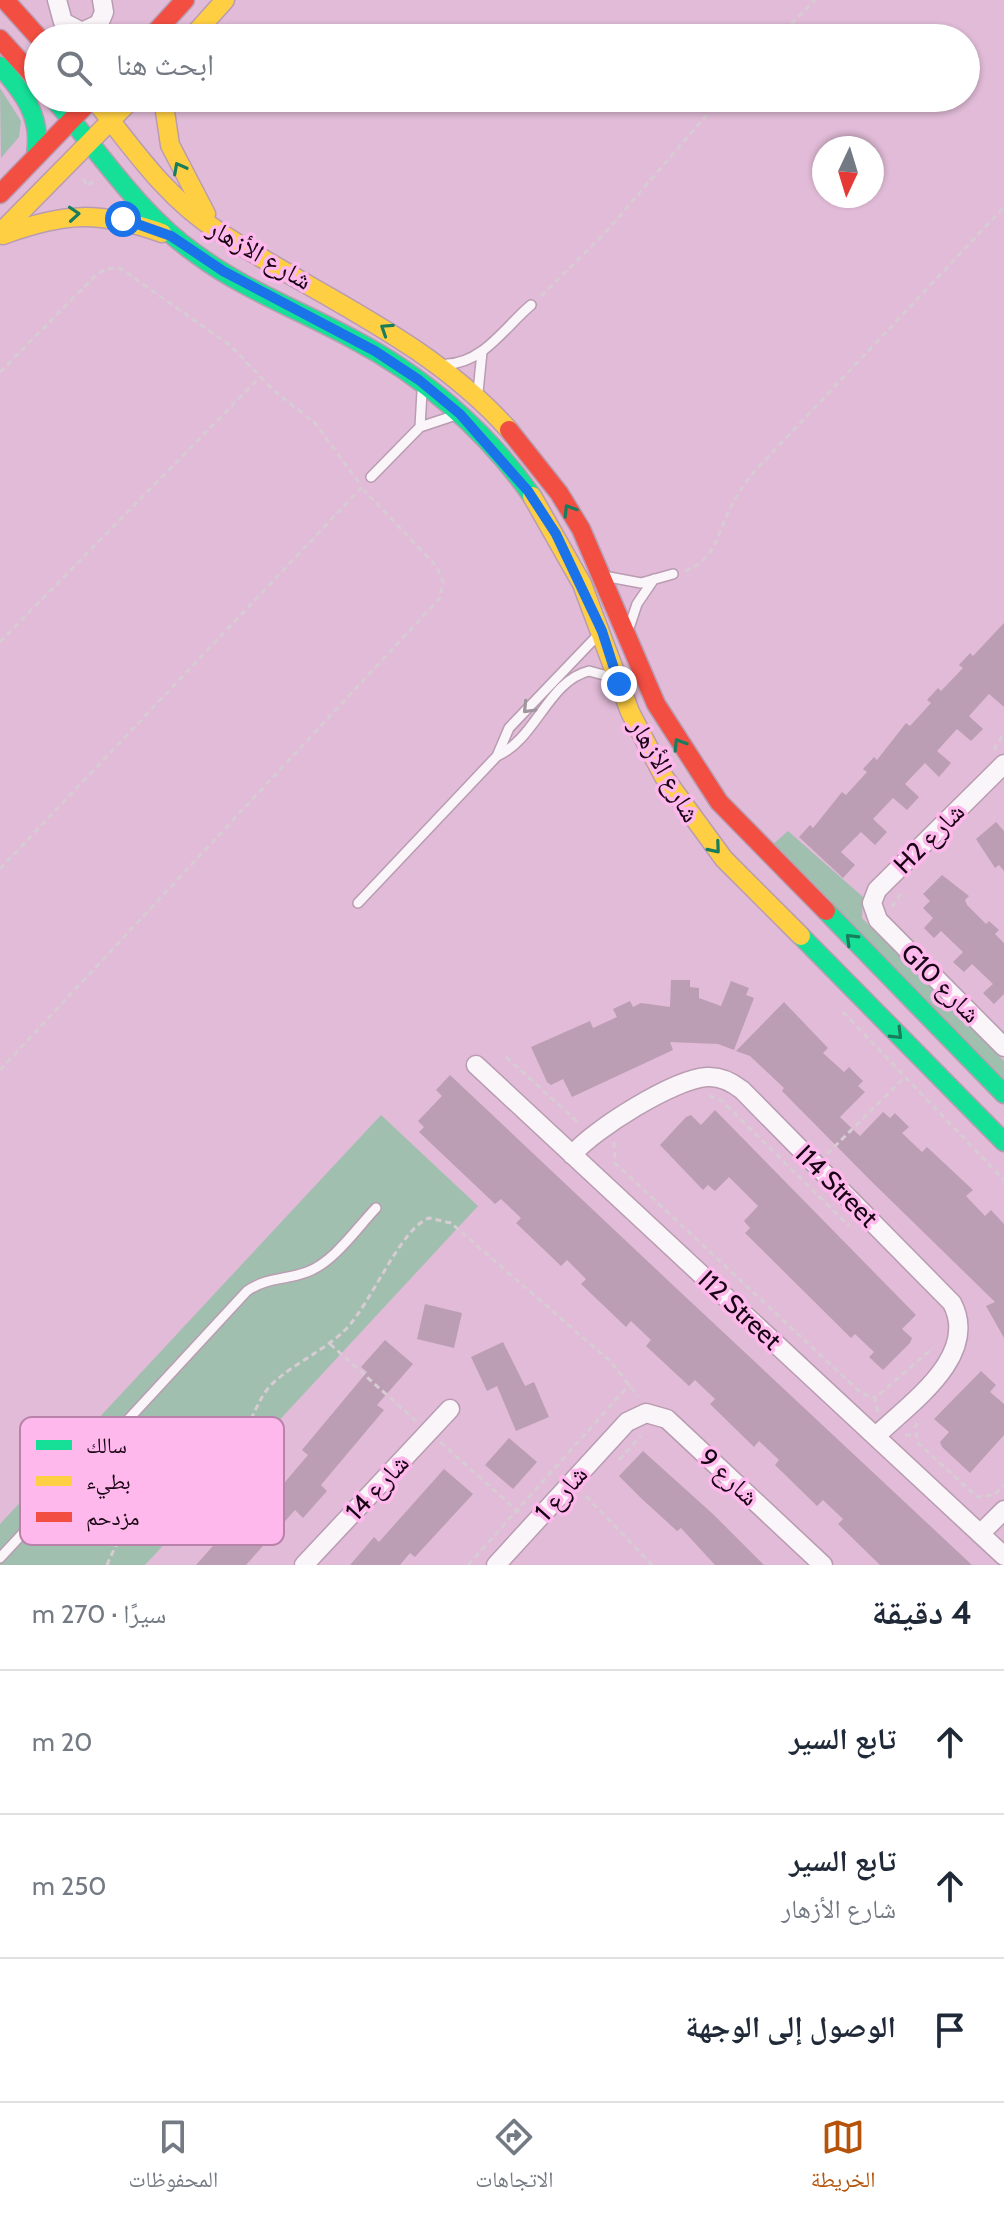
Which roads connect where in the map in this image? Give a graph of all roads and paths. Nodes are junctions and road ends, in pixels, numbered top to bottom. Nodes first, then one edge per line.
1 (5, 0) edge
2 (57, 0) edge
3 (102, 0) edge
4 (185, 0) edge
5 (225, 0) edge
6 (815, 0) edge
7 (26, 24) edge
8 (67, 24) edge
9 (99, 24) edge
10 (163, 24) edge
11 (204, 24) edge
12 (791, 24) edge
13 (0, 39) edge
14 (0, 66) edge
15 (24, 66) edge
16 (24, 97) edge
17 (34, 112) edge
18 (66, 112) edge
19 (78, 112) edge
20 (103, 112) edge
21 (119, 112) edge
22 (164, 112) edge
23 (709, 112) edge
24 (72, 118) junction
25 (110, 121) junction
26 (90, 141) junction
27 (36, 154) junction
28 (0, 194) edge
29 (1004, 207) edge
30 (217, 231) junction
31 (0, 235) edge
32 (171, 236) junction
33 (531, 305) joint
34 (482, 352) junction
35 (435, 362) junction
36 (0, 372) edge
37 (260, 377) junction
38 (419, 380) junction
39 (477, 397) junction
40 (460, 414) junction
41 (420, 427) junction
42 (371, 477) joint
43 (362, 487) junction
44 (603, 573) junction
45 (673, 574) joint
46 (654, 579) junction
47 (602, 631) junction
48 (627, 633) junction
49 (0, 642) edge
50 (565, 677) junction
51 (619, 684) junction
52 (497, 756) junction
53 (1004, 764) edge
54 (0, 869) edge
55 (358, 903) dead end
56 (878, 920) joint
57 (839, 1009) dead end
58 (1004, 1047) edge
59 (506, 1057) dead end
60 (923, 1060) junction
61 (476, 1065) dead end
62 (0, 1070) edge
63 (905, 1077) junction
64 (1004, 1094) edge
65 (701, 1096) dead end
66 (592, 1134) junction
67 (616, 1139) dead end
68 (1004, 1142) edge
69 (572, 1155) junction
70 (815, 1165) junction
71 (1004, 1180) edge
72 (376, 1208) dead end
73 (853, 1230) dead end
74 (938, 1339) dead end
75 (630, 1384) junction
76 (875, 1398) junction
77 (450, 1409) dead end
78 (646, 1413) junction
79 (130, 1417) edge
80 (253, 1417) edge
81 (922, 1419) dead end
82 (883, 1430) junction
83 (917, 1435) junction
84 (615, 1464) dead end
85 (573, 1480) junction
86 (1004, 1485) edge
87 (1004, 1510) edge
88 (980, 1534) junction
89 (20, 1536) edge
90 (116, 1545) edge
91 (1004, 1556) edge
92 (0, 1558) edge
93 (107, 1565) edge
94 (304, 1565) edge
95 (468, 1565) edge
96 (496, 1565) edge
97 (652, 1565) edge
98 (823, 1565) edge

1 - 7 street
2 - 8 street
3 - 9 street
4 - 10 street
5 - 11 street
6 - 12 path
13 - 15 street
14 - 16 street
17 - 27 street
18 - 24 street, شارع الأزهار
19 - 24 street
20 - 25 street, شارع الأزهار
21 - 25 street
30 -> 22 street
23 - 33 path
24 - 26 street, شارع الأزهار
24 - 27 street
25 - 26 street
25 - 30 street, شارع الأزهار
26 - 31 street
26 - 32 street, شارع الأزهار
27 - 28 street
29 - 45 path
35 -> 30 street, شارع الأزهار
31 -> 32 street
32 - 38 street, شارع الأزهار
33 - 34 lane
34 - 35 lane
34 - 39 lane
35 - 39 street, شارع الأزهار
36 - 37 path
37 - 43 path
37 - 49 path
38 - 40 street, شارع الأزهار
38 - 41 lane
44 -> 39 street, شارع الأزهار
40 - 41 lane
40 - 47 street, شارع الأزهار
41 - 42 lane
42 - 43 path
43 - 54 path
43 - 62 path
44 - 46 lane
44 - 48 street, شارع الأزهار
45 - 46 lane
46 - 48 lane
47 - 50 lane
47 - 51 street, شارع الأزهار
64 -> 48 street, شارع الأزهار
50 - 51 lane
50 - 52 lane
50 -> 52 lane
51 -> 60 street, شارع الأزهار
52 - 55 lane
53 - 56 street, H2 شارع
56 - 58 street, G10 شارع
57 - 63 path
59 - 66 path
60 - 63 path
60 - 68 street, شارع الأزهار
61 - 69 street, I12 Street
63 - 70 path
63 - 71 path
65 - 73 path
66 - 69 street, I14 Street
66 - 70 street, I14 Street
67 - 76 path
69 - 82 street, I12 Street
70 - 82 street, I14 Street
72 - 79 lane
74 - 76 path
75 - 78 path
75 - 80 path
75 - 95 path
76 - 82 path
77 - 94 street, شارع 14
78 - 84 path
78 - 85 street, شارع 1
78 - 98 street, شارع 9
81 - 83 path
82 - 83 path
82 - 88 street, I12 Street
83 - 86 path
85 - 96 street, شارع 1
85 - 97 path
87 - 88 street
88 - 91 street, I12 Street
89 - 92 lane
90 - 93 path

